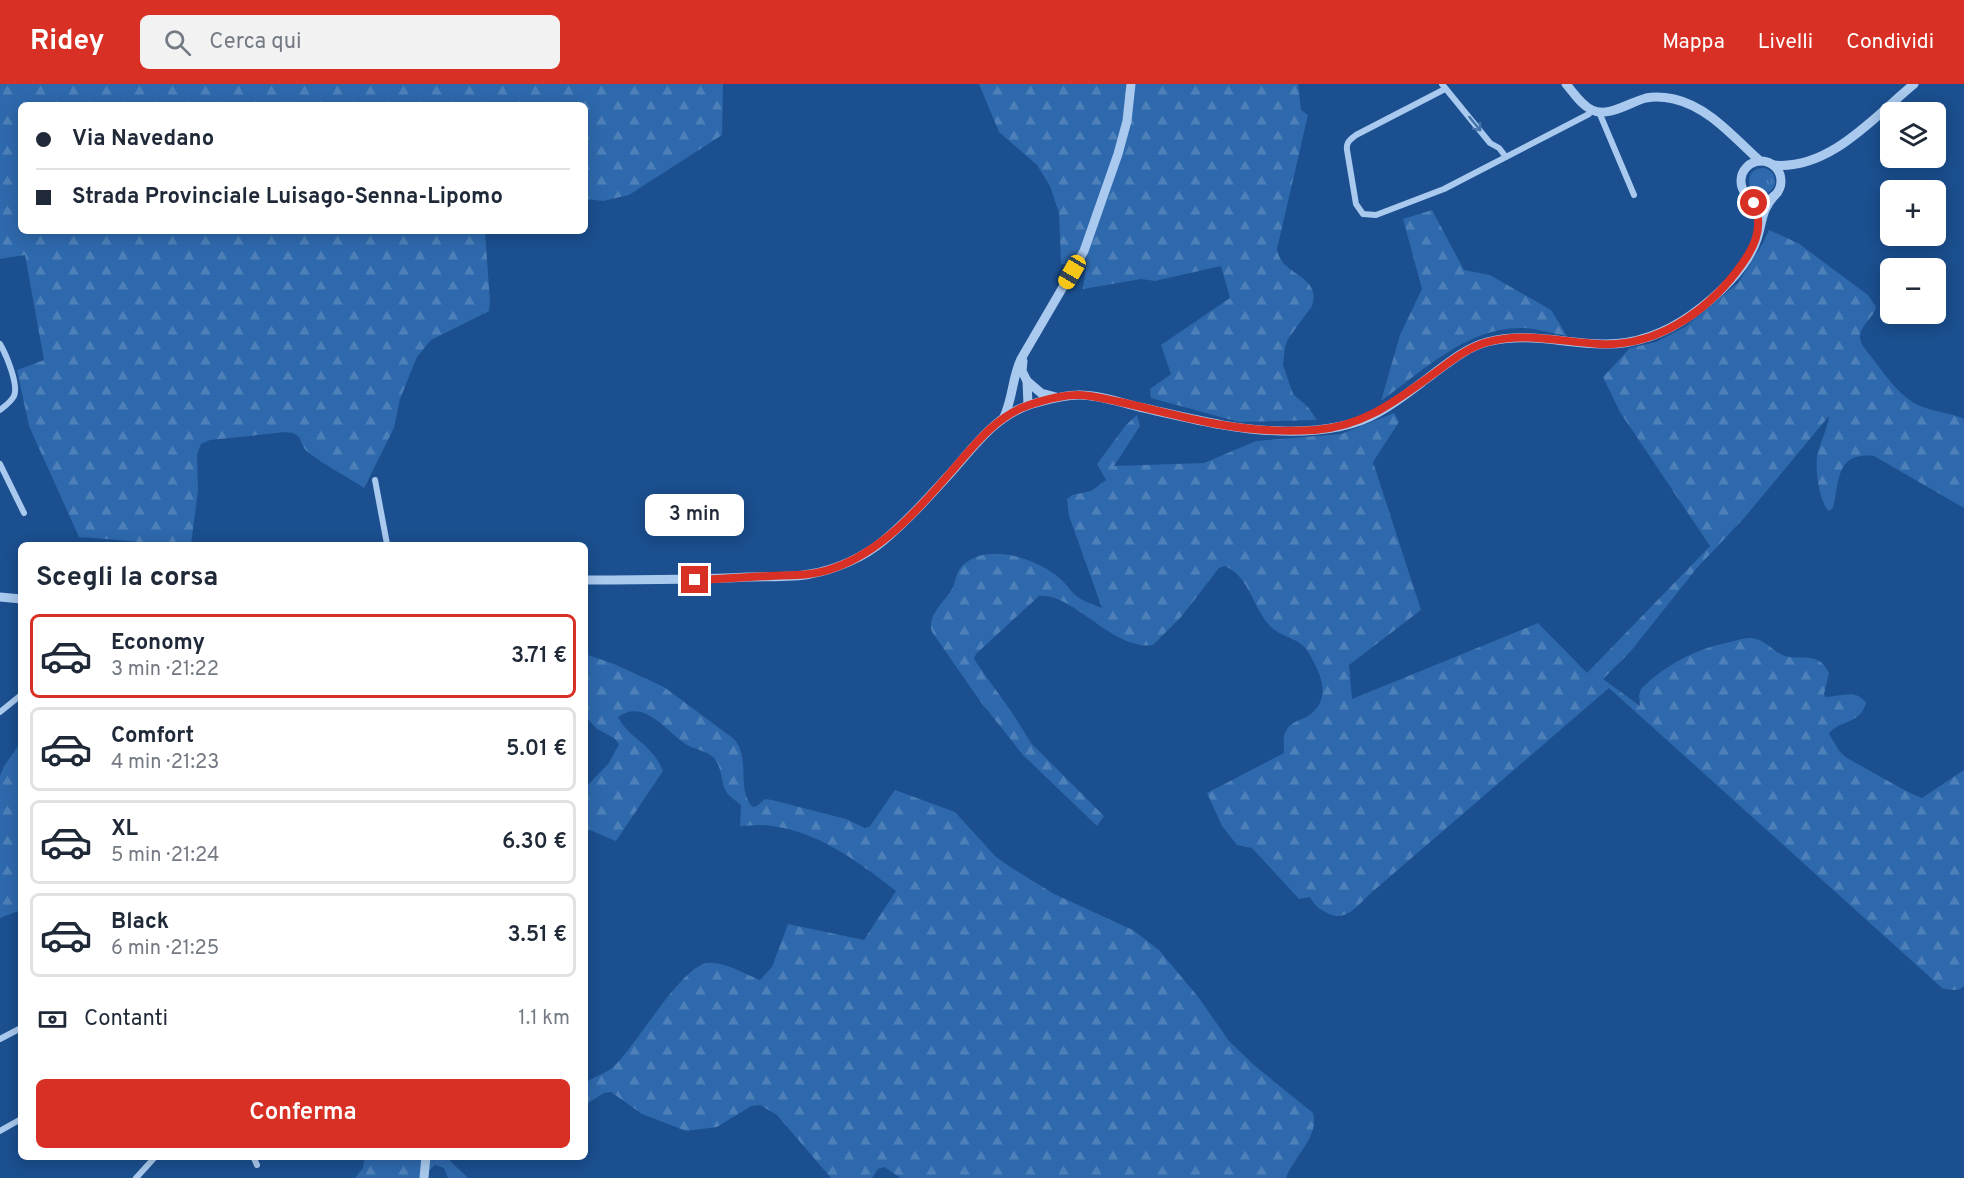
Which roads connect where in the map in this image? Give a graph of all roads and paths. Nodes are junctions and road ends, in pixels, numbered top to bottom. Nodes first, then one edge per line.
1 (1131, 84) edge
2 (1566, 84) edge
3 (1914, 84) edge
4 (1444, 86) edge
5 (1595, 111) junction
6 (1739, 142) junction
7 (1506, 157) junction
8 (1760, 161) junction
9 (1773, 165) junction
10 (1800, 165) junction
11 (1744, 171) junction
12 (1780, 185) junction
13 (1634, 195) dead end
14 (1749, 196) junction
15 (1774, 196) junction
16 (1759, 230) junction
17 (0, 344) edge
18 (1024, 355) junction
19 (1027, 381) junction
20 (1012, 389) junction
21 (1058, 397) junction
22 (1028, 405) junction
23 (0, 410) edge
24 (1004, 417) junction
25 (0, 465) edge
26 (375, 480) dead end
27 (24, 513) dead end
28 (387, 542) edge
29 (588, 580) edge
30 (0, 597) edge
31 (18, 599) edge
32 (18, 697) edge
33 (0, 712) edge
34 (18, 1029) edge
35 (0, 1038) edge
36 (18, 1121) edge
37 (0, 1131) edge
38 (152, 1160) edge
39 (255, 1160) edge
40 (426, 1160) edge
41 (257, 1165) dead end
42 (136, 1178) edge
43 (424, 1178) edge

1 - 18 street
2 - 5 street
3 - 10 street
4 -> 7 street
4 - 7 street
5 - 6 street
5 - 7 street
5 - 13 street
6 - 8 street
6 - 11 street
8 - 9 street
8 - 11 street
9 - 10 street
9 - 12 street
10 - 12 street
11 - 14 street
12 - 15 street
14 - 15 street
14 - 16 street
15 - 16 street
16 - 21 street
17 - 23 street
18 - 19 street
18 - 20 street
19 - 21 street
19 - 22 street
20 - 22 street
20 - 24 street
21 - 22 street
22 - 24 street
24 - 29 street
25 - 27 street
26 - 28 street
30 - 31 street
32 - 33 street
34 - 35 street
36 - 37 street
38 - 42 street
39 - 41 street
40 - 43 street

